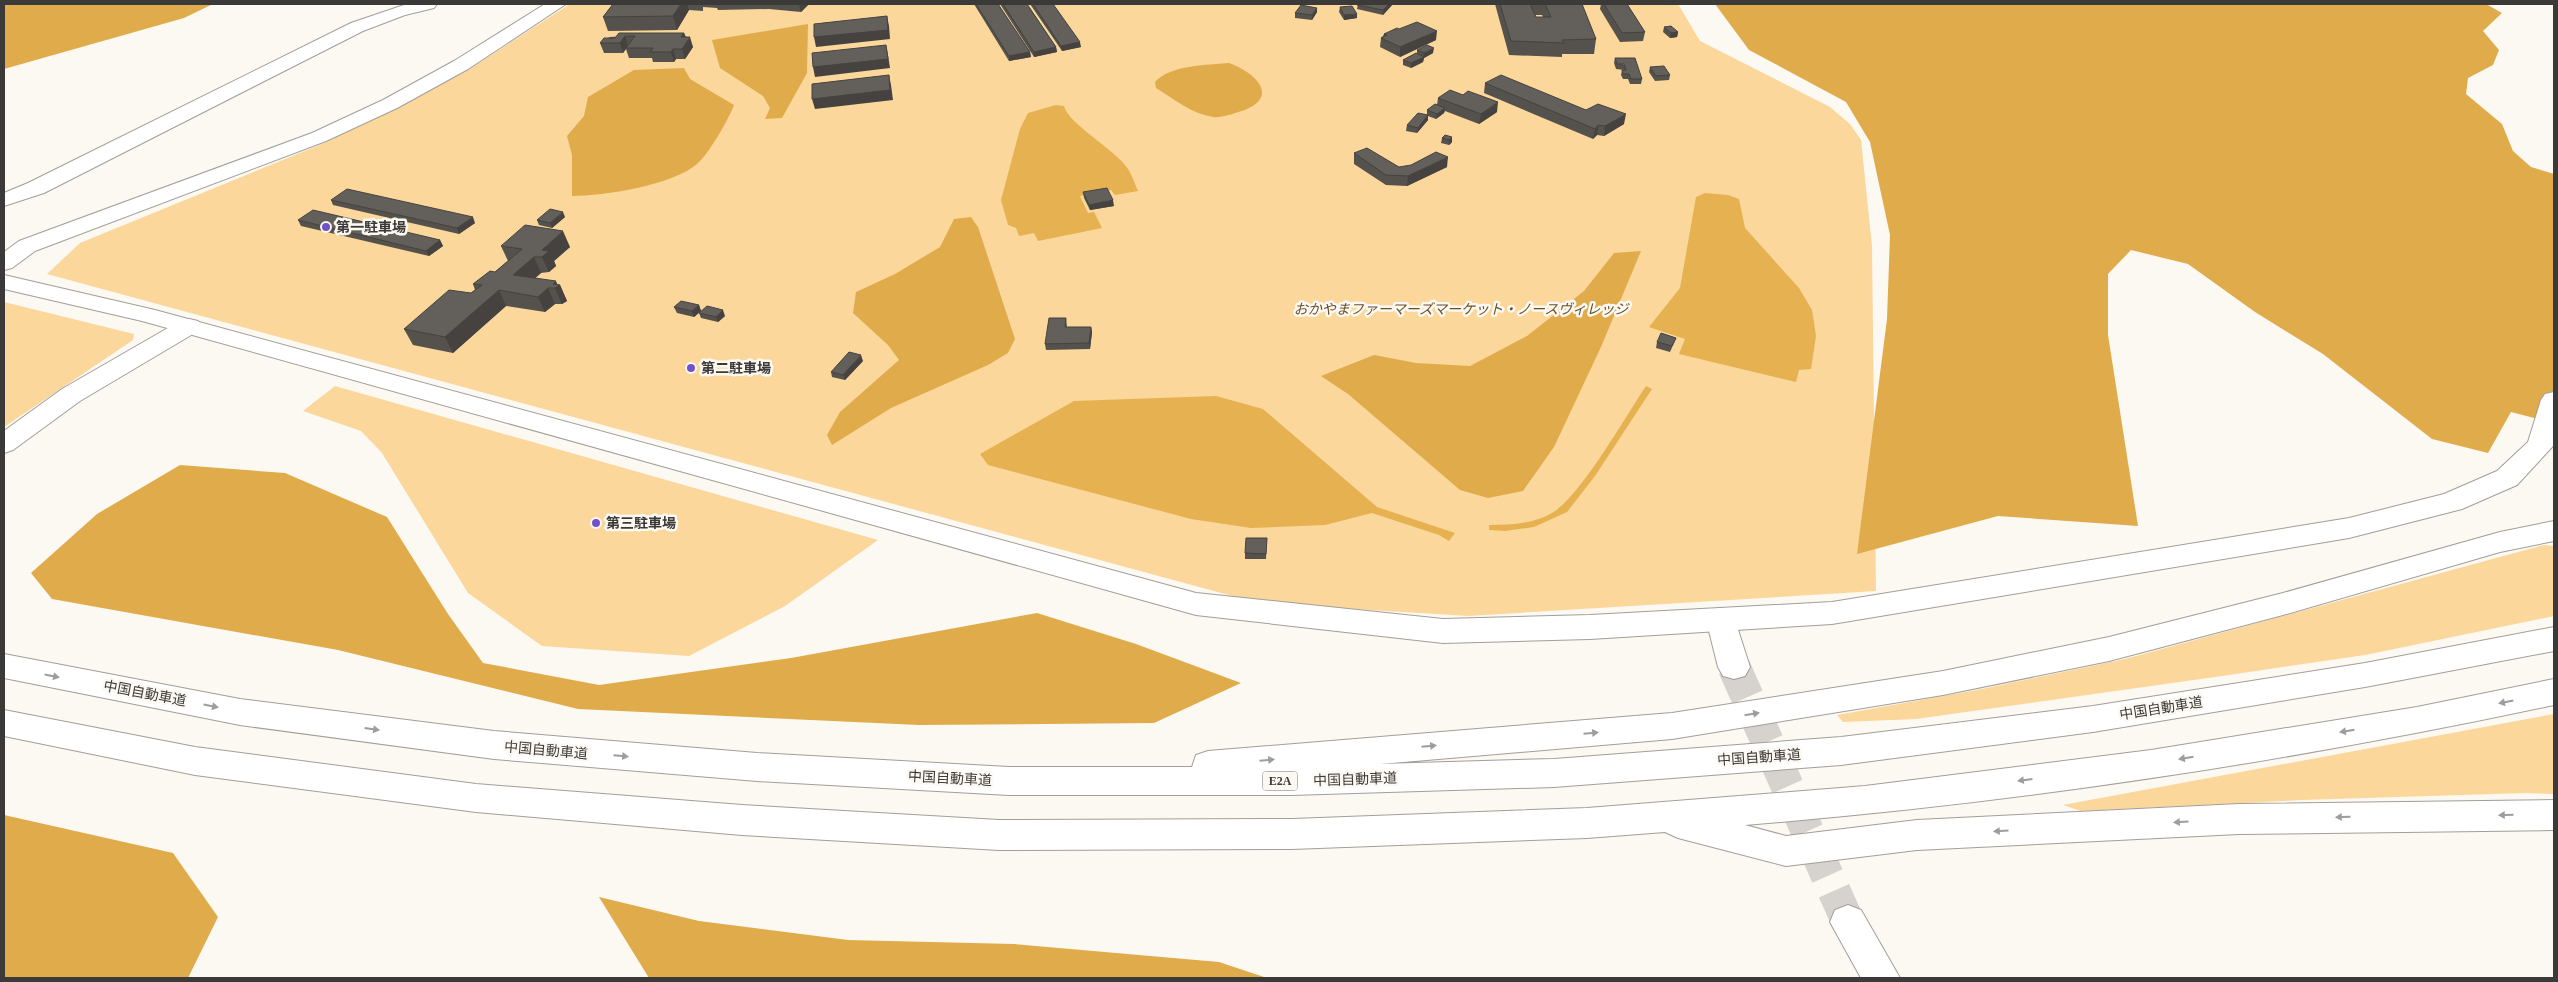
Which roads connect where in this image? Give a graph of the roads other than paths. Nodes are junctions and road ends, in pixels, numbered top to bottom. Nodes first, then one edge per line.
1 (428, 4) edge
2 (556, 4) edge
3 (4, 200) edge
4 (4, 263) edge
5 (4, 282) edge
6 (189, 326) junction
7 (2554, 400) edge
8 (4, 444) edge
9 (2554, 531) edge
10 (1721, 619) junction
11 (2554, 639) edge
12 (4, 666) edge
13 (1734, 667) tunnel mouth
14 (2554, 692) edge
15 (4, 723) edge
16 (1009, 781) junction
17 (2554, 816) edge
18 (1654, 818) junction
19 (1848, 922) tunnel mouth
20 (1881, 978) edge

1 - 3 main road
2 - 4 main road
5 - 6 main road
6 - 8 main road
6 - 10 main road
7 - 10 main road
16 -> 9 main road
10 - 13 main road
11 - 16 main road, 中国自動車道 / E2A
12 -> 16 main road, 中国自動車道 / E2A
14 -> 18 main road
15 - 18 main road
17 -> 18 main road
19 - 20 main road

